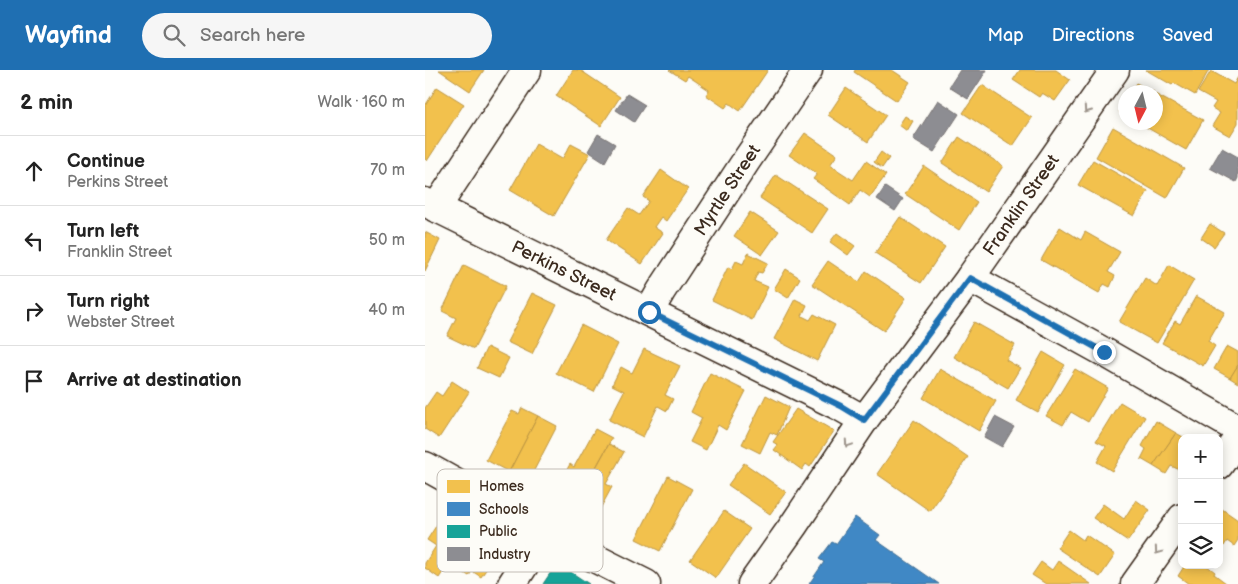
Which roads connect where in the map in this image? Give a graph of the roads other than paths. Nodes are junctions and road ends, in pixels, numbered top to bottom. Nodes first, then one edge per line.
1 (527, 70) edge
2 (808, 70) edge
3 (1115, 70) edge
4 (431, 205) edge
5 (970, 278) junction
6 (649, 312) junction
7 (864, 420) junction
8 (1238, 429) edge
9 (1238, 438) edge
10 (1223, 459) edge
11 (425, 466) edge
12 (437, 473) edge
13 (1178, 524) edge
14 (603, 562) edge
15 (520, 572) edge
16 (512, 584) edge
17 (646, 584) edge
18 (753, 584) edge
19 (1135, 584) edge

1 - 4 street
2 - 6 street, Myrtle Street
3 -> 5 street, Franklin Street
4 - 6 street, Perkins Street
5 - 7 street, Franklin Street
5 - 8 street
6 - 7 street, Perkins Street
7 -> 18 street, Franklin Street
9 - 10 street
11 - 12 street
13 -> 19 street
14 - 17 street
15 - 16 street

